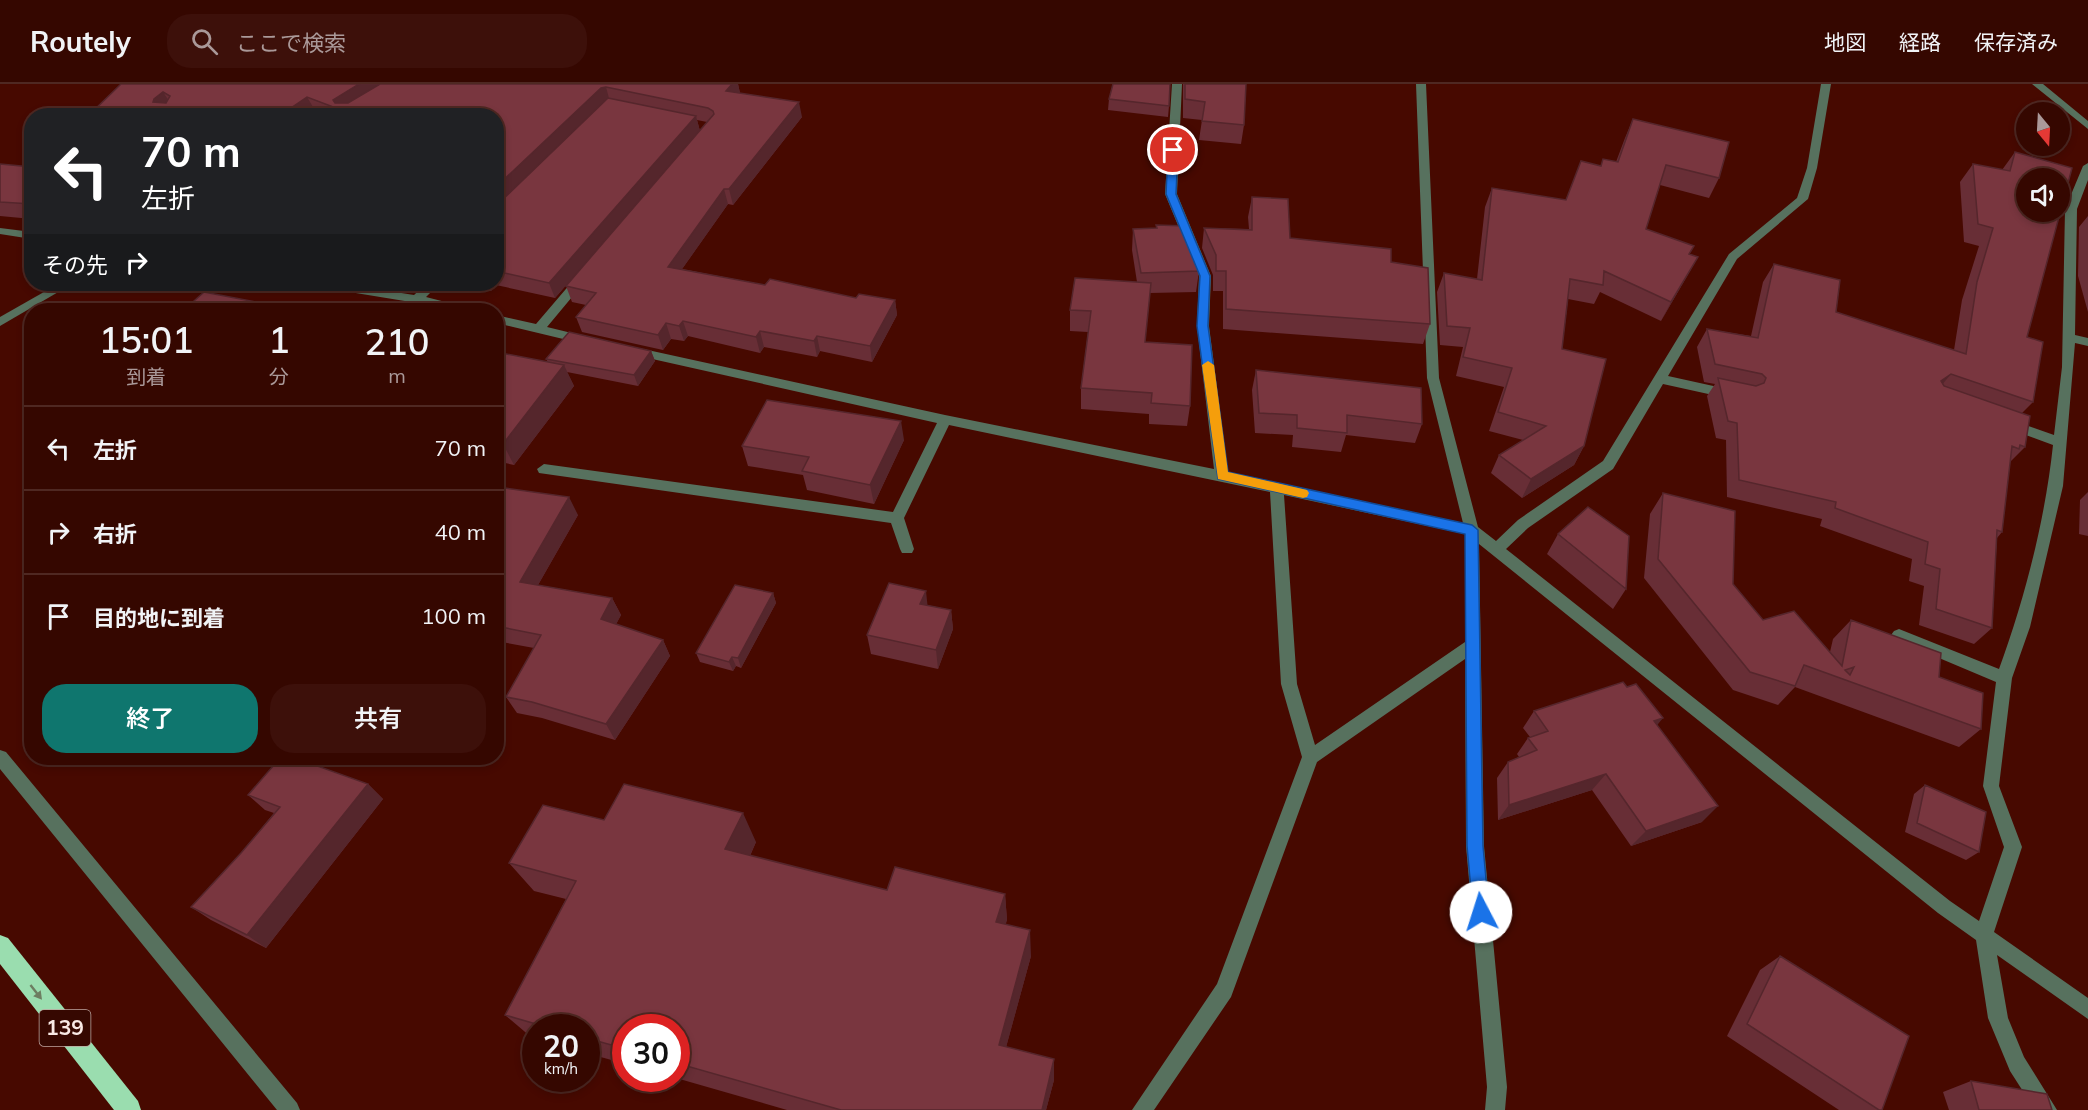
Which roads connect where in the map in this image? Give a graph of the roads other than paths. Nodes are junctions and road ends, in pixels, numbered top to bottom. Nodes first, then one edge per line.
1 (1177, 84) edge
2 (1421, 84) edge
3 (1826, 84) edge
4 (2037, 84) edge
5 (2088, 126) edge
6 (2088, 166) edge
7 (0, 231) edge
8 (24, 235) edge
9 (590, 268) edge
10 (54, 291) edge
11 (368, 291) edge
12 (426, 291) edge
13 (417, 299) junction
14 (33, 303) edge
15 (433, 303) edge
16 (24, 308) edge
17 (504, 321) edge
18 (0, 322) edge
19 (538, 330) junction
20 (2067, 338) junction
21 (596, 342) edge
22 (2088, 342) edge
23 (619, 348) edge
24 (1660, 379) junction
25 (1745, 397) edge
26 (945, 420) junction
27 (1997, 420) edge
28 (2060, 442) junction
29 (544, 469) dead end
30 (1222, 476) junction
31 (1277, 488) junction
32 (897, 518) junction
33 (1472, 530) junction
34 (907, 549) dead end
35 (1497, 549) junction
36 (1899, 635) edge
37 (1473, 645) junction
38 (2004, 678) junction
39 (0, 757) edge
40 (1310, 757) junction
41 (1984, 935) junction
42 (0, 946) edge
43 (2088, 1009) edge
44 (129, 1110) edge
45 (290, 1110) edge
46 (1142, 1110) edge
47 (1495, 1110) edge
48 (2047, 1110) edge

1 - 30 street
2 - 33 street
3 - 24 street
4 - 5 street
6 - 20 street
7 - 8 street
9 - 19 street
10 - 14 street
11 - 13 street
12 - 13 street
13 - 15 street
16 - 18 street
17 - 19 street
19 - 21 street
20 - 22 street
20 - 28 street
23 - 26 street
24 - 25 street
24 - 35 street
26 - 30 street
26 - 32 street
27 - 28 street
28 - 38 street
29 - 32 street
30 - 31 street
31 - 33 street
31 - 40 street
32 - 34 street
33 - 35 street
33 - 37 street
35 - 41 street
36 - 38 street
37 - 40 street
37 - 47 street
38 - 41 street
39 - 45 street
40 - 46 street
41 - 43 street
41 - 48 street
42 -> 44 highway, 139

